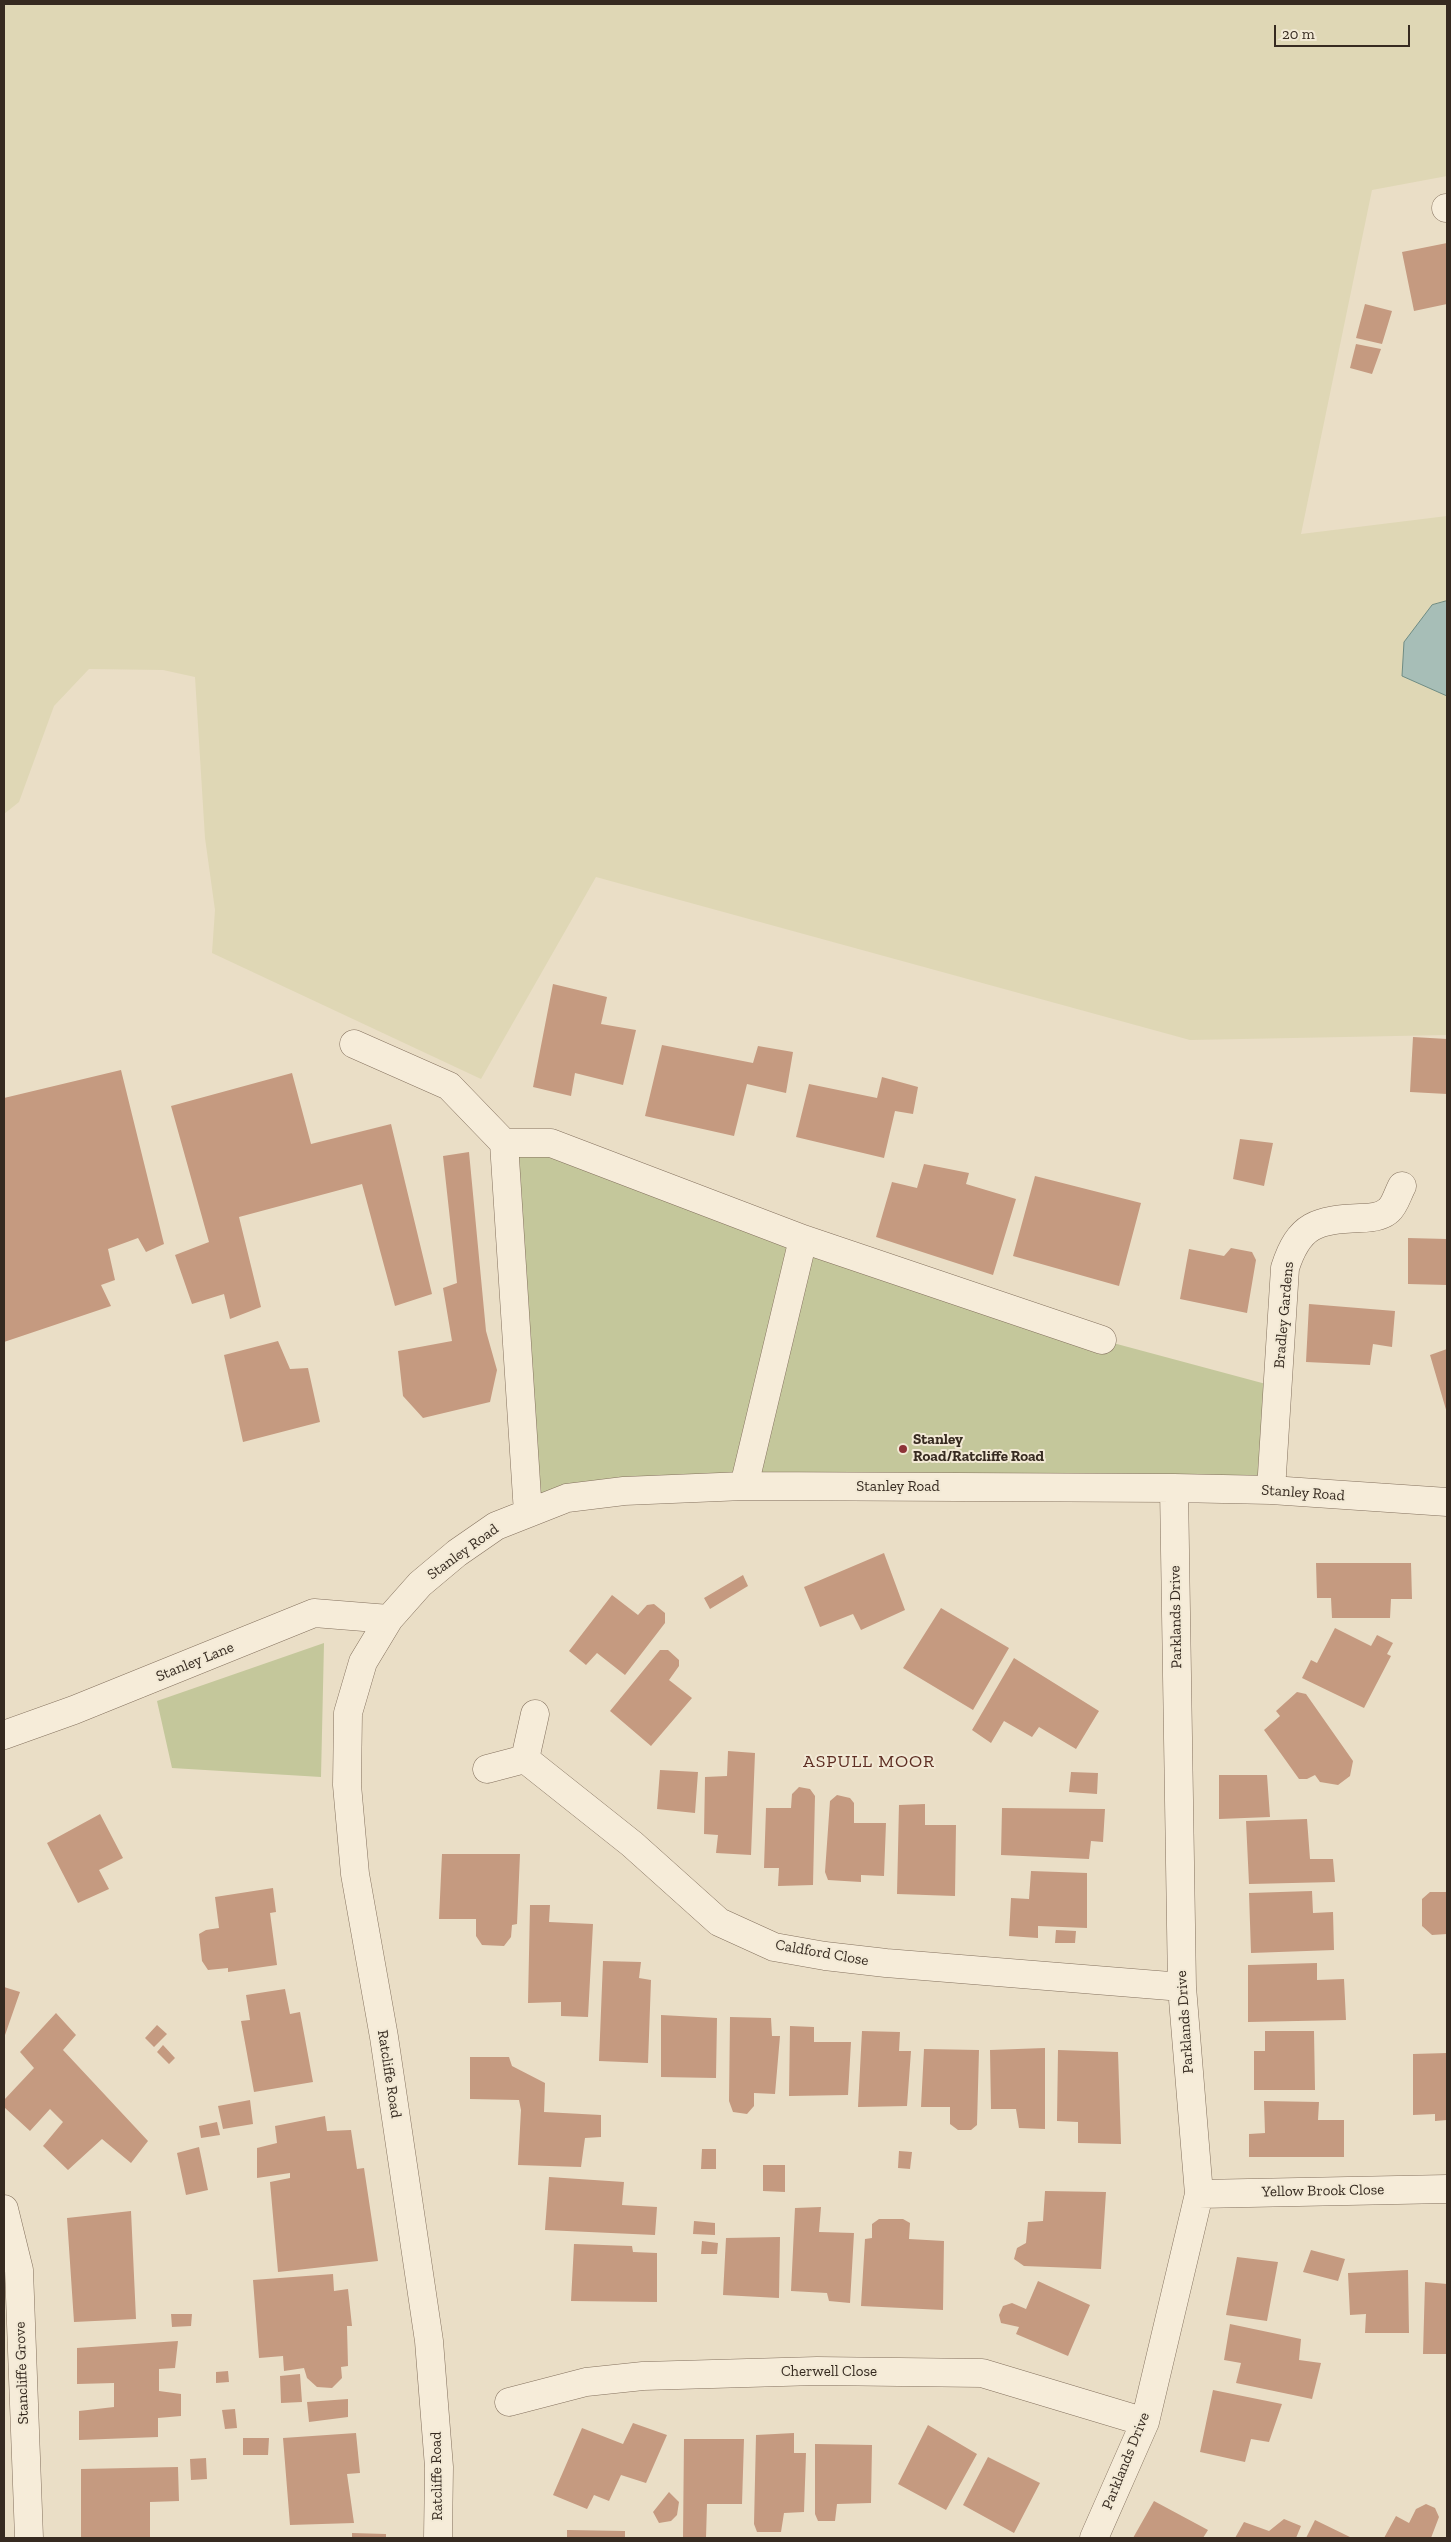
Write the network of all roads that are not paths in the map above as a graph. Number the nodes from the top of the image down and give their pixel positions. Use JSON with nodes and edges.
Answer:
{"nodes":[{"id":1,"x":354,"y":1044,"type":"dead end"},
{"id":2,"x":504,"y":1143,"type":"junction"},
{"id":3,"x":1402,"y":1186,"type":"dead end"},
{"id":4,"x":803,"y":1240,"type":"junction"},
{"id":5,"x":1102,"y":1340,"type":"dead end"},
{"id":6,"x":744,"y":1486,"type":"junction"},
{"id":7,"x":1174,"y":1488,"type":"junction"},
{"id":8,"x":1271,"y":1490,"type":"junction"},
{"id":9,"x":1447,"y":1502,"type":"edge"},
{"id":10,"x":528,"y":1513,"type":"junction"},
{"id":11,"x":389,"y":1619,"type":"junction"},
{"id":12,"x":535,"y":1714,"type":"dead end"},
{"id":13,"x":4,"y":1735,"type":"edge"},
{"id":14,"x":525,"y":1759,"type":"junction"},
{"id":15,"x":487,"y":1769,"type":"dead end"},
{"id":16,"x":1182,"y":1987,"type":"junction"},
{"id":17,"x":1447,"y":2189,"type":"edge"},
{"id":18,"x":1199,"y":2194,"type":"junction"},
{"id":19,"x":4,"y":2209,"type":"edge"},
{"id":20,"x":509,"y":2402,"type":"dead end"},
{"id":21,"x":1145,"y":2422,"type":"junction"},
{"id":22,"x":29,"y":2538,"type":"edge"},
{"id":23,"x":438,"y":2538,"type":"edge"},
{"id":24,"x":1094,"y":2538,"type":"edge"}],
"edges":[{"from":1,"to":2,"type":"street"},
{"from":2,"to":4,"type":"street"},
{"from":2,"to":10,"type":"street"},
{"from":3,"to":8,"type":"street","name":"Bradley Gardens"},
{"from":4,"to":5,"type":"street"},
{"from":4,"to":6,"type":"street"},
{"from":6,"to":7,"type":"street","name":"Stanley Road"},
{"from":6,"to":10,"type":"street","name":"Stanley Road"},
{"from":7,"to":8,"type":"street","name":"Stanley Road"},
{"from":7,"to":16,"type":"street","name":"Parklands Drive"},
{"from":8,"to":9,"type":"street","name":"Stanley Road"},
{"from":10,"to":11,"type":"street","name":"Stanley Road"},
{"from":11,"to":13,"type":"street","name":"Stanley Lane"},
{"from":11,"to":23,"type":"street","name":"Ratcliffe Road"},
{"from":12,"to":14,"type":"street"},
{"from":14,"to":15,"type":"street"},
{"from":14,"to":16,"type":"street","name":"Caldford Close"},
{"from":16,"to":18,"type":"street","name":"Parklands Drive"},
{"from":17,"to":18,"type":"street","name":"Yellow Brook Close"},
{"from":18,"to":21,"type":"street","name":"Parklands Drive"},
{"from":19,"to":22,"type":"street","name":"Stancliffe Grove"},
{"from":20,"to":21,"type":"street","name":"Cherwell Close"},
{"from":21,"to":24,"type":"street","name":"Parklands Drive"}]}
